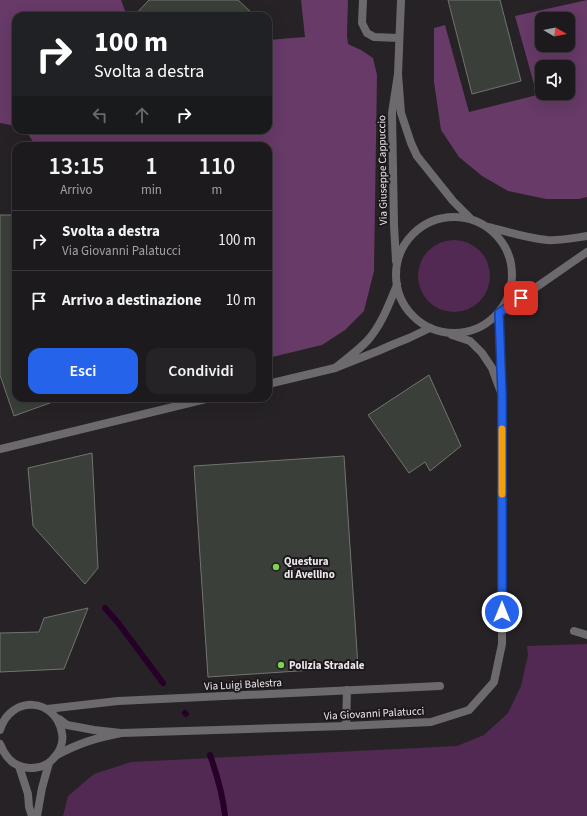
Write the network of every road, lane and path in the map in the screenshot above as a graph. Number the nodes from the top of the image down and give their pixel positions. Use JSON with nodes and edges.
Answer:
{"nodes":[{"id":1,"x":363,"y":0,"type":"edge"},
{"id":2,"x":401,"y":0,"type":"edge"},
{"id":3,"x":399,"y":38,"type":"junction"},
{"id":4,"x":398,"y":74,"type":"junction"},
{"id":5,"x":470,"y":218,"type":"junction"},
{"id":6,"x":488,"y":226,"type":"junction"},
{"id":7,"x":587,"y":236,"type":"edge"},
{"id":8,"x":587,"y":252,"type":"edge"},
{"id":9,"x":397,"y":266,"type":"junction"},
{"id":10,"x":397,"y":285,"type":"junction"},
{"id":11,"x":499,"y":313,"type":"junction"},
{"id":12,"x":430,"y":328,"type":"junction"},
{"id":13,"x":448,"y":333,"type":"junction"},
{"id":14,"x":335,"y":368,"type":"junction"},
{"id":15,"x":272,"y":383,"type":"edge"},
{"id":16,"x":502,"y":395,"type":"junction"},
{"id":17,"x":193,"y":402,"type":"edge"},
{"id":18,"x":2,"y":447,"type":"edge"},
{"id":19,"x":574,"y":630,"type":"dead end"},
{"id":20,"x":587,"y":635,"type":"edge"},
{"id":21,"x":440,"y":686,"type":"dead end"},
{"id":22,"x":347,"y":690,"type":"junction"},
{"id":23,"x":47,"y":709,"type":"junction"},
{"id":24,"x":4,"y":713,"type":"edge"},
{"id":25,"x":56,"y":716,"type":"junction"},
{"id":26,"x":346,"y":726,"type":"junction"},
{"id":27,"x":0,"y":730,"type":"edge"},
{"id":28,"x":121,"y":734,"type":"junction"},
{"id":29,"x":0,"y":744,"type":"edge"},
{"id":30,"x":56,"y":756,"type":"junction"},
{"id":31,"x":49,"y":763,"type":"junction"},
{"id":32,"x":19,"y":766,"type":"junction"},
{"id":33,"x":32,"y":816,"type":"edge"},
{"id":34,"x":37,"y":816,"type":"edge"}],
"edges":[{"from":1,"to":3,"type":"street"},
{"from":2,"to":3,"type":"street","name":"Via Giuseppe Cappuccio"},
{"from":3,"to":4,"type":"street","name":"Via Giuseppe Cappuccio"},
{"from":4,"to":5,"type":"street","name":"Via Giuseppe Cappuccio"},
{"from":4,"to":9,"type":"street","name":"Via Giuseppe Cappuccio"},
{"from":5,"to":6,"type":"street"},
{"from":5,"to":9,"type":"street"},
{"from":6,"to":7,"type":"street"},
{"from":6,"to":11,"type":"street"},
{"from":8,"to":11,"type":"street"},
{"from":9,"to":10,"type":"street"},
{"from":10,"to":12,"type":"street"},
{"from":10,"to":14,"type":"street"},
{"from":11,"to":13,"type":"street"},
{"from":11,"to":16,"type":"street","name":"Via Giovanni Palatucci"},
{"from":12,"to":13,"type":"street"},
{"from":12,"to":14,"type":"street"},
{"from":13,"to":16,"type":"street","name":"Via Giovanni Palatucci"},
{"from":14,"to":15,"type":"street"},
{"from":16,"to":26,"type":"street","name":"Via Giovanni Palatucci"},
{"from":17,"to":18,"type":"street"},
{"from":19,"to":20,"type":"street"},
{"from":21,"to":22,"type":"street","name":"Via Luigi Balestra"},
{"from":22,"to":23,"type":"street","name":"Via Luigi Balestra"},
{"from":22,"to":26,"type":"street"},
{"from":23,"to":24,"type":"street"},
{"from":23,"to":25,"type":"street","name":"Via Giovanni Palatucci"},
{"from":24,"to":27,"type":"street"},
{"from":25,"to":28,"type":"street","name":"Via Giovanni Palatucci"},
{"from":25,"to":30,"type":"street"},
{"from":26,"to":28,"type":"street","name":"Via Giovanni Palatucci"},
{"from":28,"to":30,"type":"street","name":"Via Giovanni Palatucci"},
{"from":29,"to":32,"type":"street"},
{"from":30,"to":31,"type":"street"},
{"from":31,"to":32,"type":"street"},
{"from":31,"to":34,"type":"street"},
{"from":32,"to":33,"type":"street"}]}
